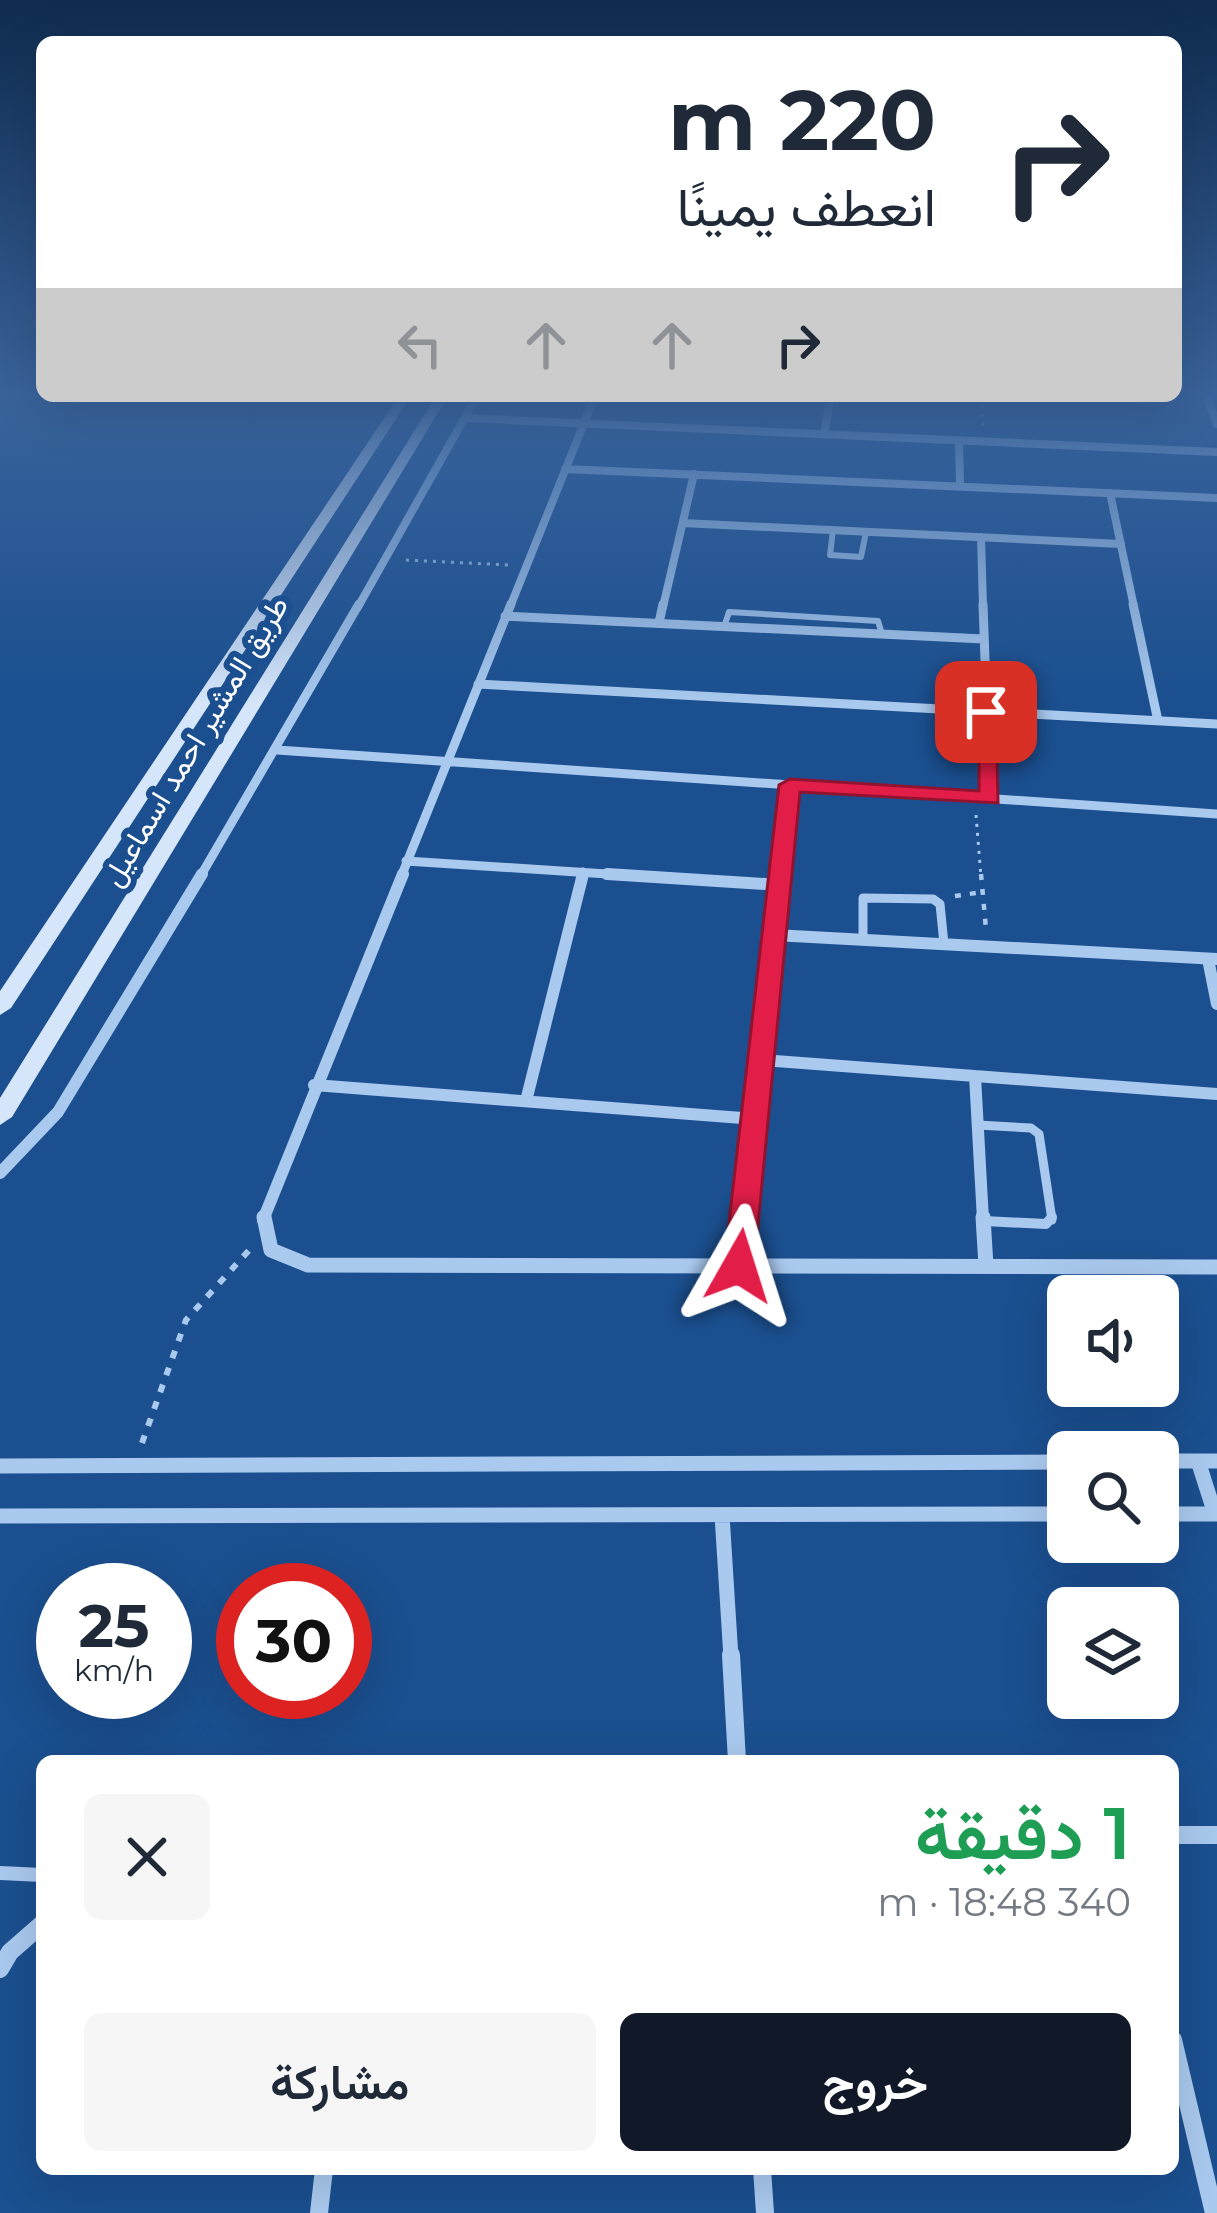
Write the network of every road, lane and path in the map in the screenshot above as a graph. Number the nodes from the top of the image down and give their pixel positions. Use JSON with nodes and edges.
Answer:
{"nodes":[{"id":1,"x":338,"y":497,"type":"edge"},
{"id":2,"x":380,"y":497,"type":"edge"},
{"id":3,"x":420,"y":497,"type":"edge"},
{"id":4,"x":554,"y":497,"type":"edge"},
{"id":5,"x":689,"y":497,"type":"edge"},
{"id":6,"x":1111,"y":497,"type":"edge"},
{"id":7,"x":683,"y":523,"type":"junction"},
{"id":8,"x":833,"y":530,"type":"junction"},
{"id":9,"x":866,"y":532,"type":"junction"},
{"id":10,"x":981,"y":538,"type":"junction"},
{"id":11,"x":1121,"y":544,"type":"junction"},
{"id":12,"x":385,"y":559,"type":"junction"},
{"id":13,"x":526,"y":566,"type":"junction"},
{"id":14,"x":506,"y":616,"type":"junction"},
{"id":15,"x":659,"y":623,"type":"junction"},
{"id":16,"x":984,"y":639,"type":"junction"},
{"id":17,"x":478,"y":684,"type":"junction"},
{"id":18,"x":986,"y":712,"type":"junction"},
{"id":19,"x":1158,"y":721,"type":"junction"},
{"id":20,"x":1217,"y":724,"type":"edge"},
{"id":21,"x":277,"y":750,"type":"junction"},
{"id":22,"x":446,"y":762,"type":"junction"},
{"id":23,"x":790,"y":785,"type":"junction"},
{"id":24,"x":974,"y":797,"type":"junction"},
{"id":25,"x":990,"y":799,"type":"junction"},
{"id":26,"x":1217,"y":814,"type":"edge"},
{"id":27,"x":406,"y":861,"type":"junction"},
{"id":28,"x":584,"y":872,"type":"junction"},
{"id":29,"x":780,"y":885,"type":"junction"},
{"id":30,"x":983,"y":892,"type":"junction"},
{"id":31,"x":938,"y":901,"type":"junction"},
{"id":32,"x":774,"y":935,"type":"junction"},
{"id":33,"x":863,"y":940,"type":"junction"},
{"id":34,"x":944,"y":944,"type":"junction"},
{"id":35,"x":988,"y":947,"type":"junction"},
{"id":36,"x":1213,"y":959,"type":"edge"},
{"id":37,"x":1217,"y":1004,"type":"edge"},
{"id":38,"x":0,"y":1008,"type":"edge"},
{"id":39,"x":761,"y":1060,"type":"junction"},
{"id":40,"x":975,"y":1076,"type":"junction"},
{"id":41,"x":314,"y":1085,"type":"junction"},
{"id":42,"x":1217,"y":1094,"type":"edge"},
{"id":43,"x":526,"y":1102,"type":"junction"},
{"id":44,"x":0,"y":1117,"type":"edge"},
{"id":45,"x":755,"y":1119,"type":"junction"},
{"id":46,"x":978,"y":1126,"type":"junction"},
{"id":47,"x":0,"y":1173,"type":"edge"},
{"id":48,"x":983,"y":1221,"type":"junction"},
{"id":49,"x":263,"y":1237,"type":"junction"},
{"id":50,"x":739,"y":1266,"type":"junction"},
{"id":51,"x":986,"y":1266,"type":"junction"},
{"id":52,"x":1217,"y":1267,"type":"edge"},
{"id":53,"x":1179,"y":1461,"type":"edge"},
{"id":54,"x":1198,"y":1461,"type":"junction"},
{"id":55,"x":1217,"y":1461,"type":"edge"},
{"id":56,"x":1047,"y":1462,"type":"edge"},
{"id":57,"x":0,"y":1466,"type":"edge"},
{"id":58,"x":134,"y":1466,"type":"junction"},
{"id":59,"x":1047,"y":1514,"type":"edge"},
{"id":60,"x":1179,"y":1514,"type":"edge"},
{"id":61,"x":1216,"y":1514,"type":"edge"},
{"id":62,"x":722,"y":1515,"type":"junction"},
{"id":63,"x":0,"y":1516,"type":"edge"},
{"id":64,"x":737,"y":1755,"type":"edge"},
{"id":65,"x":1179,"y":1835,"type":"edge"},
{"id":66,"x":1217,"y":1835,"type":"edge"},
{"id":67,"x":0,"y":1873,"type":"edge"},
{"id":68,"x":36,"y":1874,"type":"edge"},
{"id":69,"x":36,"y":1929,"type":"edge"},
{"id":70,"x":0,"y":1970,"type":"edge"},
{"id":71,"x":1179,"y":2065,"type":"edge"},
{"id":72,"x":323,"y":2175,"type":"edge"},
{"id":73,"x":762,"y":2175,"type":"edge"},
{"id":74,"x":319,"y":2213,"type":"edge"},
{"id":75,"x":765,"y":2213,"type":"edge"},
{"id":76,"x":1214,"y":2213,"type":"edge"}],
"edges":[{"from":1,"to":38,"type":"street","name":"طريق المشير احمد اسماعيل"},
{"from":2,"to":44,"type":"street","name":"طريق المشير احمد اسماعيل"},
{"from":3,"to":12,"type":"street"},
{"from":4,"to":13,"type":"street"},
{"from":5,"to":7,"type":"street"},
{"from":6,"to":11,"type":"street"},
{"from":7,"to":8,"type":"street"},
{"from":7,"to":15,"type":"street"},
{"from":8,"to":9,"type":"street"},
{"from":8,"to":9,"type":"lane"},
{"from":9,"to":10,"type":"street"},
{"from":10,"to":11,"type":"street"},
{"from":10,"to":16,"type":"street"},
{"from":11,"to":19,"type":"street"},
{"from":12,"to":13,"type":"path"},
{"from":12,"to":21,"type":"street"},
{"from":13,"to":14,"type":"street"},
{"from":14,"to":15,"type":"street"},
{"from":14,"to":17,"type":"street"},
{"from":15,"to":16,"type":"street"},
{"from":16,"to":18,"type":"street"},
{"from":17,"to":18,"type":"street"},
{"from":17,"to":22,"type":"street"},
{"from":18,"to":19,"type":"street"},
{"from":18,"to":25,"type":"street"},
{"from":19,"to":20,"type":"street"},
{"from":21,"to":22,"type":"street"},
{"from":21,"to":47,"type":"street"},
{"from":22,"to":23,"type":"street"},
{"from":22,"to":27,"type":"street"},
{"from":23,"to":24,"type":"street"},
{"from":23,"to":29,"type":"street"},
{"from":24,"to":25,"type":"street"},
{"from":24,"to":30,"type":"path"},
{"from":25,"to":26,"type":"street"},
{"from":27,"to":28,"type":"street"},
{"from":27,"to":41,"type":"street"},
{"from":28,"to":29,"type":"street"},
{"from":28,"to":43,"type":"street"},
{"from":29,"to":32,"type":"street"},
{"from":30,"to":31,"type":"path"},
{"from":30,"to":35,"type":"path"},
{"from":31,"to":33,"type":"lane"},
{"from":31,"to":34,"type":"lane"},
{"from":32,"to":33,"type":"street"},
{"from":32,"to":39,"type":"street"},
{"from":33,"to":34,"type":"street"},
{"from":34,"to":35,"type":"street"},
{"from":35,"to":36,"type":"street"},
{"from":36,"to":37,"type":"street"},
{"from":39,"to":40,"type":"street"},
{"from":39,"to":45,"type":"street"},
{"from":40,"to":42,"type":"street"},
{"from":40,"to":46,"type":"street"},
{"from":41,"to":43,"type":"street"},
{"from":41,"to":49,"type":"street"},
{"from":43,"to":45,"type":"street"},
{"from":45,"to":50,"type":"street"},
{"from":46,"to":48,"type":"street"},
{"from":46,"to":48,"type":"lane"},
{"from":48,"to":51,"type":"street"},
{"from":49,"to":50,"type":"street"},
{"from":49,"to":58,"type":"path"},
{"from":50,"to":51,"type":"street"},
{"from":51,"to":52,"type":"street"},
{"from":53,"to":54,"type":"street"},
{"from":54,"to":55,"type":"street"},
{"from":54,"to":61,"type":"street"},
{"from":56,"to":58,"type":"street"},
{"from":57,"to":58,"type":"street"},
{"from":59,"to":62,"type":"street"},
{"from":60,"to":61,"type":"street"},
{"from":62,"to":63,"type":"street"},
{"from":62,"to":64,"type":"street"},
{"from":65,"to":66,"type":"street"},
{"from":67,"to":68,"type":"lane"},
{"from":69,"to":70,"type":"street"},
{"from":71,"to":76,"type":"street"},
{"from":72,"to":74,"type":"street"},
{"from":73,"to":75,"type":"street"}]}
